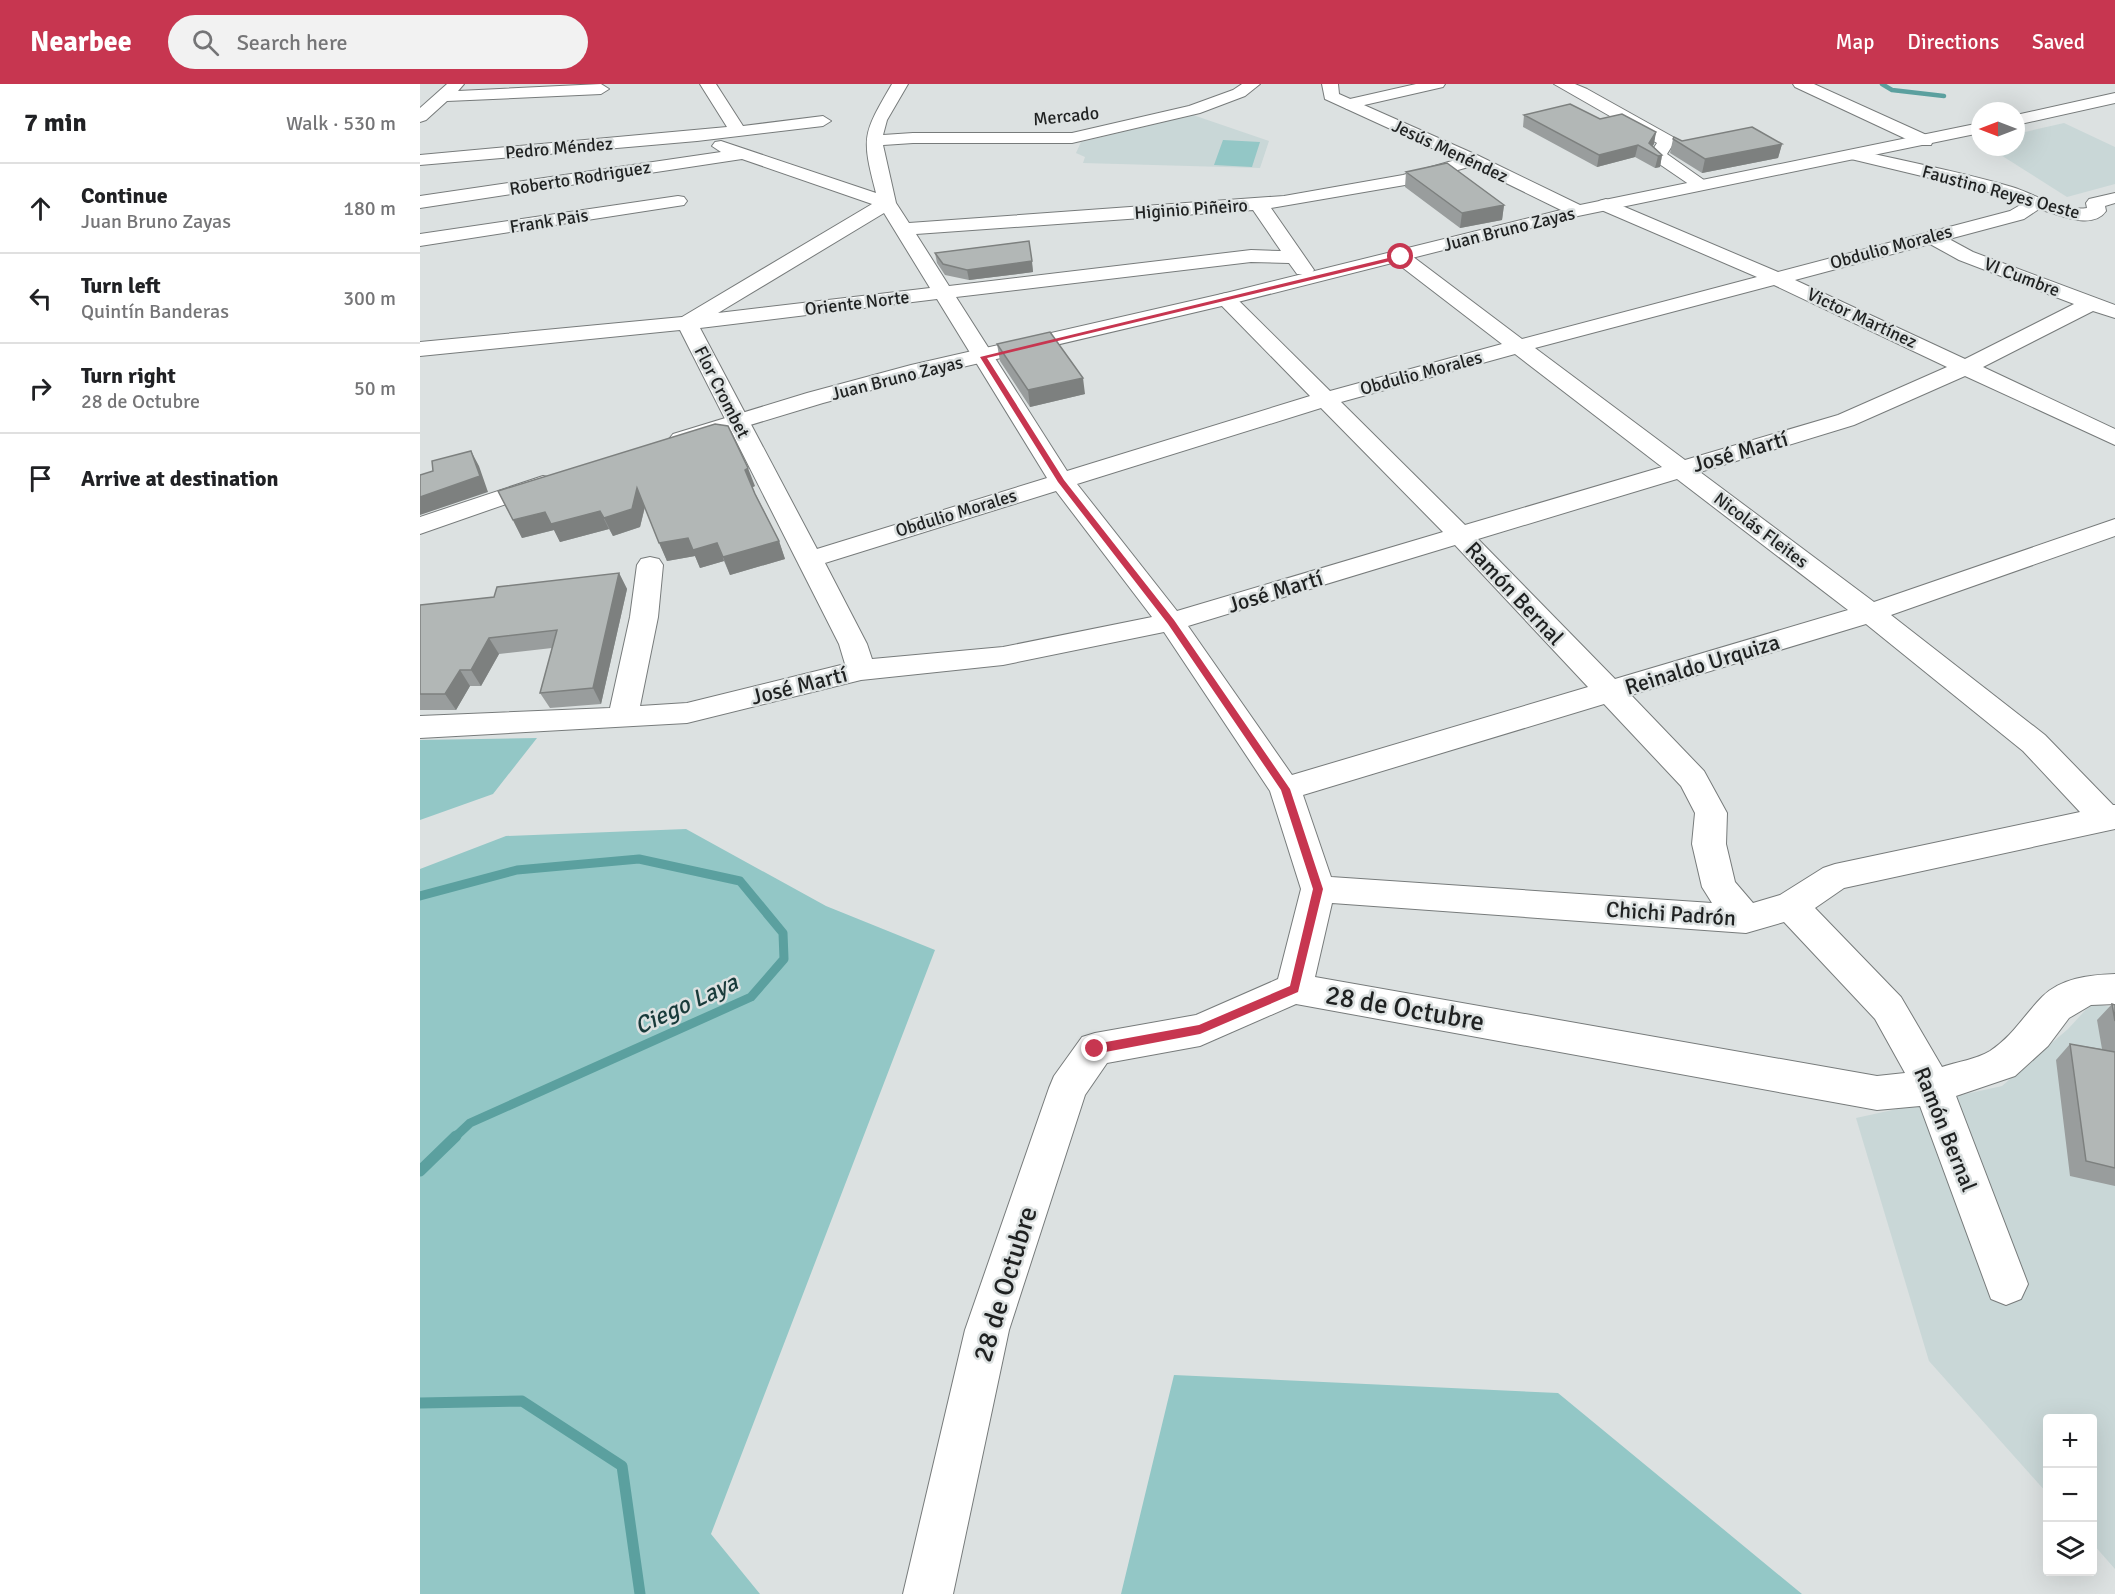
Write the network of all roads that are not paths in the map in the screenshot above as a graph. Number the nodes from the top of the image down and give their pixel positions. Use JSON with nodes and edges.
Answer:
{"nodes":[{"id":1,"x":456,"y":84,"type":"edge"},
{"id":2,"x":708,"y":84,"type":"edge"},
{"id":3,"x":900,"y":84,"type":"edge"},
{"id":4,"x":1252,"y":84,"type":"edge"},
{"id":5,"x":1330,"y":84,"type":"edge"},
{"id":6,"x":1437,"y":84,"type":"edge"},
{"id":7,"x":1562,"y":84,"type":"edge"},
{"id":8,"x":1801,"y":84,"type":"edge"},
{"id":9,"x":570,"y":88,"type":"edge"},
{"id":10,"x":601,"y":90,"type":"dead end"},
{"id":11,"x":444,"y":96,"type":"junction"},
{"id":12,"x":1347,"y":104,"type":"junction"},
{"id":13,"x":2113,"y":107,"type":"edge"},
{"id":14,"x":420,"y":117,"type":"edge"},
{"id":15,"x":2025,"y":119,"type":"edge"},
{"id":16,"x":2025,"y":120,"type":"edge"},
{"id":17,"x":823,"y":121,"type":"dead end"},
{"id":18,"x":737,"y":130,"type":"junction"},
{"id":19,"x":1971,"y":130,"type":"edge"},
{"id":20,"x":697,"y":136,"type":"junction"},
{"id":21,"x":875,"y":141,"type":"junction"},
{"id":22,"x":1925,"y":141,"type":"junction"},
{"id":23,"x":740,"y":154,"type":"junction"},
{"id":24,"x":1857,"y":155,"type":"junction"},
{"id":25,"x":420,"y":160,"type":"edge"},
{"id":26,"x":1473,"y":160,"type":"junction"},
{"id":27,"x":1702,"y":185,"type":"junction"},
{"id":28,"x":2106,"y":200,"type":"edge"},
{"id":29,"x":678,"y":201,"type":"dead end"},
{"id":30,"x":420,"y":202,"type":"edge"},
{"id":31,"x":887,"y":203,"type":"junction"},
{"id":32,"x":2036,"y":203,"type":"junction"},
{"id":33,"x":1259,"y":205,"type":"junction"},
{"id":34,"x":1606,"y":205,"type":"junction"},
{"id":35,"x":1578,"y":211,"type":"junction"},
{"id":36,"x":904,"y":229,"type":"junction"},
{"id":37,"x":1931,"y":236,"type":"junction"},
{"id":38,"x":420,"y":240,"type":"edge"},
{"id":39,"x":1293,"y":257,"type":"junction"},
{"id":40,"x":1401,"y":257,"type":"junction"},
{"id":41,"x":1775,"y":278,"type":"junction"},
{"id":42,"x":1311,"y":279,"type":"junction"},
{"id":43,"x":945,"y":293,"type":"junction"},
{"id":44,"x":1226,"y":299,"type":"junction"},
{"id":45,"x":2104,"y":308,"type":"edge"},
{"id":46,"x":687,"y":323,"type":"junction"},
{"id":47,"x":1519,"y":346,"type":"junction"},
{"id":48,"x":420,"y":349,"type":"edge"},
{"id":49,"x":983,"y":357,"type":"junction"},
{"id":50,"x":1967,"y":366,"type":"junction"},
{"id":51,"x":1325,"y":399,"type":"junction"},
{"id":52,"x":736,"y":422,"type":"junction"},
{"id":53,"x":2115,"y":438,"type":"edge"},
{"id":54,"x":659,"y":446,"type":"edge"},
{"id":55,"x":1680,"y":469,"type":"junction"},
{"id":56,"x":561,"y":478,"type":"edge"},
{"id":57,"x":1061,"y":481,"type":"junction"},
{"id":58,"x":420,"y":526,"type":"edge"},
{"id":59,"x":2115,"y":527,"type":"edge"},
{"id":60,"x":1460,"y":535,"type":"junction"},
{"id":61,"x":811,"y":559,"type":"junction"},
{"id":62,"x":650,"y":565,"type":"dead end"},
{"id":63,"x":1870,"y":613,"type":"junction"},
{"id":64,"x":1171,"y":622,"type":"junction"},
{"id":65,"x":861,"y":670,"type":"junction"},
{"id":66,"x":1609,"y":692,"type":"junction"},
{"id":67,"x":623,"y":718,"type":"junction"},
{"id":68,"x":420,"y":727,"type":"edge"},
{"id":69,"x":1285,"y":789,"type":"junction"},
{"id":70,"x":2110,"y":818,"type":"edge"},
{"id":71,"x":1318,"y":889,"type":"junction"},
{"id":72,"x":1791,"y":906,"type":"junction"},
{"id":73,"x":1746,"y":919,"type":"junction"},
{"id":74,"x":1294,"y":988,"type":"junction"},
{"id":75,"x":2115,"y":989,"type":"edge"},
{"id":76,"x":1933,"y":1087,"type":"junction"},
{"id":77,"x":2006,"y":1284,"type":"dead end"},
{"id":78,"x":928,"y":1594,"type":"edge"}],
"edges":[{"from":1,"to":11,"type":"street"},
{"from":2,"to":18,"type":"street"},
{"from":3,"to":21,"type":"street"},
{"from":4,"to":21,"type":"street","name":"Mercado"},
{"from":5,"to":12,"type":"street","name":"Jesús Menéndez"},
{"from":6,"to":12,"type":"street"},
{"from":7,"to":27,"type":"street"},
{"from":8,"to":22,"type":"street"},
{"from":9,"to":10,"type":"street"},
{"from":9,"to":11,"type":"street"},
{"from":11,"to":14,"type":"street"},
{"from":12,"to":26,"type":"street","name":"Jesús Menéndez"},
{"from":13,"to":15,"type":"street"},
{"from":13,"to":16,"type":"street"},
{"from":17,"to":18,"type":"street","name":"Pedro Méndez"},
{"from":18,"to":20,"type":"street","name":"Pedro Méndez"},
{"from":19,"to":22,"type":"street","name":"Juan Bruno Zayas"},
{"from":20,"to":23,"type":"street","name":"Pedro Méndez"},
{"from":20,"to":25,"type":"street","name":"Pedro Méndez"},
{"from":21,"to":31,"type":"street"},
{"from":22,"to":24,"type":"street","name":"Juan Bruno Zayas"},
{"from":23,"to":30,"type":"street","name":"Roberto Rodriguez"},
{"from":23,"to":31,"type":"street","name":"Pedro Méndez"},
{"from":24,"to":27,"type":"street","name":"Juan Bruno Zayas"},
{"from":24,"to":32,"type":"street","name":"Faustino Reyes Oeste"},
{"from":26,"to":33,"type":"street","name":"Higinio Piñeiro"},
{"from":26,"to":35,"type":"street","name":"Jesús Menéndez"},
{"from":27,"to":34,"type":"street","name":"Juan Bruno Zayas"},
{"from":28,"to":32,"type":"street","name":"Faustino Reyes Oeste"},
{"from":29,"to":38,"type":"street","name":"Frank Pais"},
{"from":31,"to":36,"type":"street"},
{"from":31,"to":46,"type":"street","name":"Flor Crombet"},
{"from":32,"to":37,"type":"street","name":"Obdulio Morales"},
{"from":33,"to":36,"type":"street","name":"Higinio Piñeiro"},
{"from":33,"to":39,"type":"street"},
{"from":34,"to":35,"type":"street","name":"Juan Bruno Zayas"},
{"from":34,"to":41,"type":"street","name":"Victor Martínez"},
{"from":35,"to":40,"type":"street","name":"Juan Bruno Zayas"},
{"from":36,"to":43,"type":"street"},
{"from":37,"to":41,"type":"street","name":"Obdulio Morales"},
{"from":37,"to":45,"type":"street","name":"VI Cumbre"},
{"from":39,"to":42,"type":"street"},
{"from":39,"to":43,"type":"street","name":"Oriente Norte"},
{"from":40,"to":42,"type":"street","name":"Juan Bruno Zayas"},
{"from":40,"to":47,"type":"street","name":"Nicolás Fleites"},
{"from":41,"to":47,"type":"street","name":"Obdulio Morales"},
{"from":41,"to":50,"type":"street","name":"Victor Martínez"},
{"from":42,"to":44,"type":"street","name":"Juan Bruno Zayas"},
{"from":43,"to":46,"type":"street","name":"Oriente Norte"},
{"from":43,"to":49,"type":"street"},
{"from":44,"to":49,"type":"street","name":"Juan Bruno Zayas"},
{"from":44,"to":51,"type":"street","name":"Ramón Bernal"},
{"from":45,"to":50,"type":"street","name":"José Martí"},
{"from":46,"to":48,"type":"street","name":"Oriente Norte"},
{"from":46,"to":52,"type":"street","name":"Flor Crombet"},
{"from":47,"to":51,"type":"street","name":"Obdulio Morales"},
{"from":47,"to":55,"type":"street","name":"Nicolás Fleites"},
{"from":49,"to":52,"type":"street","name":"Juan Bruno Zayas"},
{"from":49,"to":57,"type":"street"},
{"from":50,"to":53,"type":"street","name":"Victor Martínez"},
{"from":50,"to":55,"type":"street","name":"José Martí"},
{"from":51,"to":57,"type":"street","name":"Obdulio Morales"},
{"from":51,"to":60,"type":"street","name":"Ramón Bernal"},
{"from":52,"to":54,"type":"street","name":"Juan Bruno Zayas"},
{"from":52,"to":61,"type":"street","name":"Flor Crombet"},
{"from":55,"to":60,"type":"street","name":"José Martí"},
{"from":55,"to":63,"type":"street","name":"Nicolás Fleites"},
{"from":56,"to":58,"type":"street"},
{"from":57,"to":61,"type":"street","name":"Obdulio Morales"},
{"from":57,"to":64,"type":"street"},
{"from":59,"to":63,"type":"street","name":"Reinaldo Urquiza"},
{"from":60,"to":64,"type":"street","name":"José Martí"},
{"from":60,"to":66,"type":"street","name":"Ramón Bernal"},
{"from":61,"to":65,"type":"street","name":"Flor Crombet"},
{"from":62,"to":67,"type":"street"},
{"from":63,"to":66,"type":"street","name":"Reinaldo Urquiza"},
{"from":63,"to":70,"type":"street","name":"Nicolás Fleites"},
{"from":64,"to":65,"type":"street","name":"José Martí"},
{"from":64,"to":69,"type":"street"},
{"from":65,"to":67,"type":"street","name":"José Martí"},
{"from":66,"to":69,"type":"street","name":"Reinaldo Urquiza"},
{"from":66,"to":73,"type":"street","name":"Ramón Bernal"},
{"from":67,"to":68,"type":"street","name":"José Martí"},
{"from":69,"to":71,"type":"street"},
{"from":70,"to":72,"type":"street","name":"Chichi Padrón"},
{"from":71,"to":73,"type":"street","name":"Chichi Padrón"},
{"from":71,"to":74,"type":"street"},
{"from":72,"to":73,"type":"street","name":"Chichi Padrón"},
{"from":72,"to":76,"type":"street","name":"Ramón Bernal"},
{"from":74,"to":76,"type":"street","name":"28 de Octubre"},
{"from":74,"to":78,"type":"street","name":"28 de Octubre"},
{"from":75,"to":76,"type":"street","name":"28 de Octubre"},
{"from":76,"to":77,"type":"street","name":"Ramón Bernal"}]}
